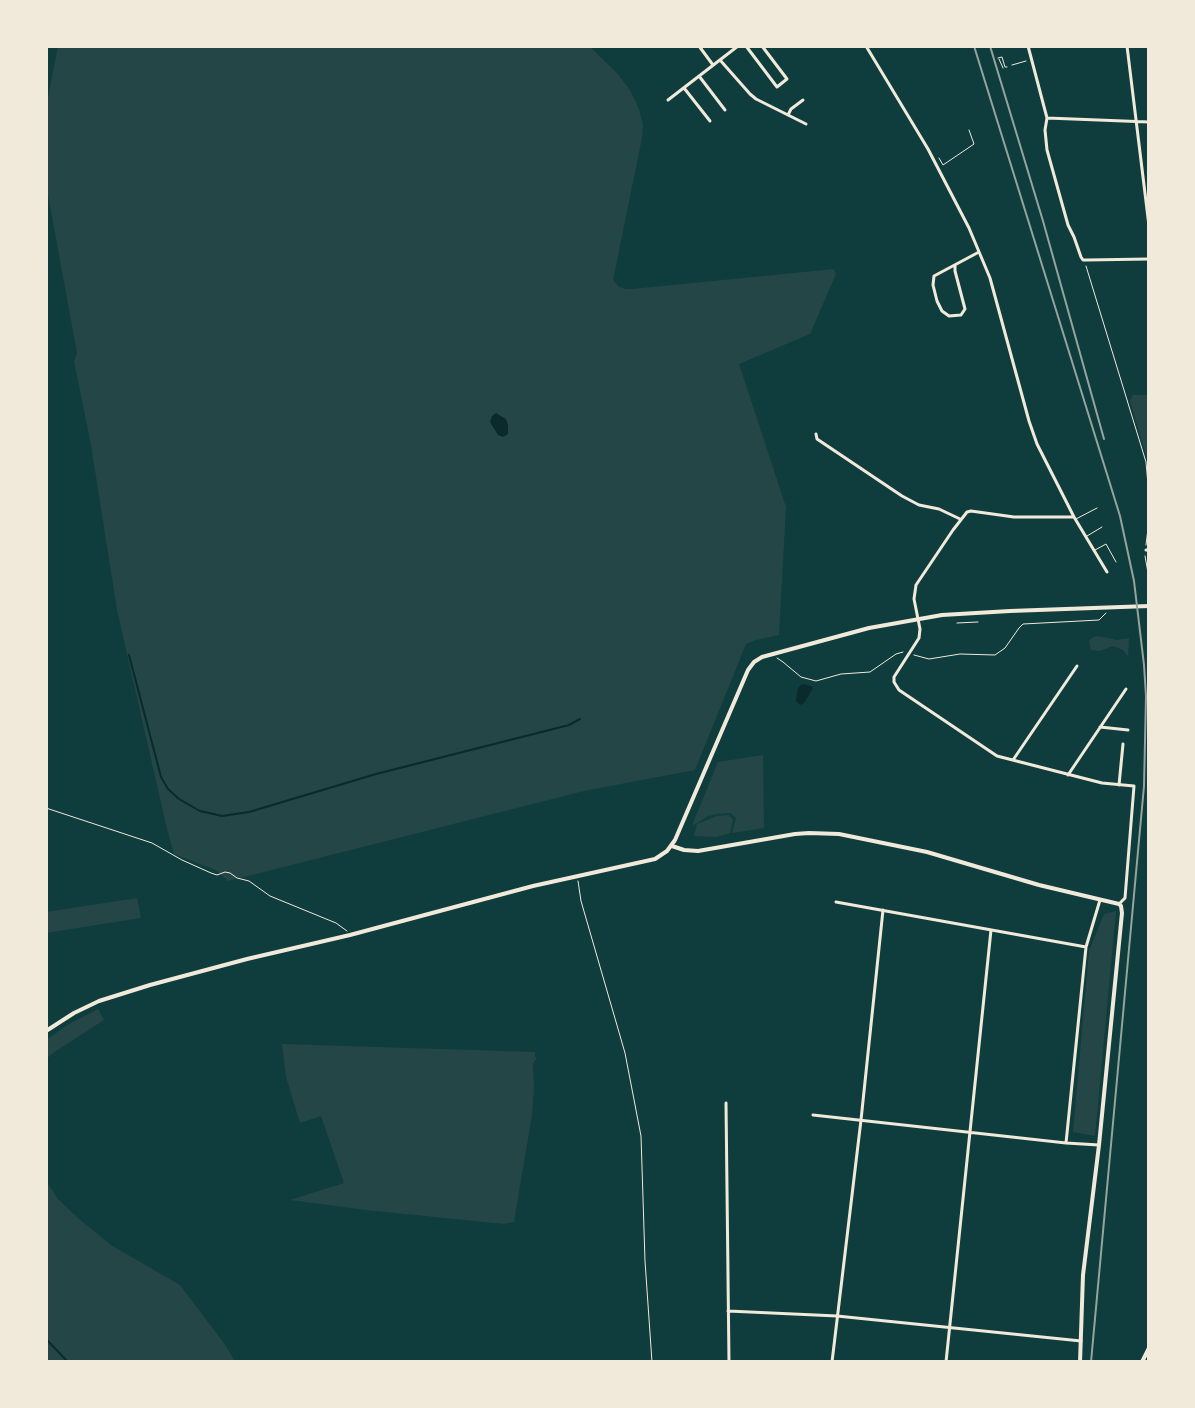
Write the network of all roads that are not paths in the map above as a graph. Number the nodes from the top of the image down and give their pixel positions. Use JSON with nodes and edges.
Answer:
{"nodes":[{"id":1,"x":699,"y":46,"type":"edge"},
{"id":2,"x":738,"y":46,"type":"edge"},
{"id":3,"x":746,"y":46,"type":"edge"},
{"id":4,"x":762,"y":46,"type":"edge"},
{"id":5,"x":866,"y":46,"type":"edge"},
{"id":6,"x":1028,"y":46,"type":"edge"},
{"id":7,"x":1127,"y":46,"type":"edge"},
{"id":8,"x":720,"y":60,"type":"junction"},
{"id":9,"x":713,"y":65,"type":"junction"},
{"id":10,"x":699,"y":76,"type":"junction"},
{"id":11,"x":684,"y":88,"type":"junction"},
{"id":12,"x":668,"y":100,"type":"dead end"},
{"id":13,"x":803,"y":100,"type":"dead end"},
{"id":14,"x":725,"y":110,"type":"dead end"},
{"id":15,"x":788,"y":115,"type":"junction"},
{"id":16,"x":1047,"y":118,"type":"junction"},
{"id":17,"x":710,"y":121,"type":"dead end"},
{"id":18,"x":1136,"y":122,"type":"junction"},
{"id":19,"x":1149,"y":122,"type":"edge"},
{"id":20,"x":806,"y":124,"type":"dead end"},
{"id":21,"x":1149,"y":226,"type":"edge"},
{"id":22,"x":980,"y":252,"type":"junction"},
{"id":23,"x":1149,"y":259,"type":"edge"},
{"id":24,"x":955,"y":265,"type":"junction"},
{"id":25,"x":816,"y":434,"type":"dead end"},
{"id":26,"x":1097,"y":508,"type":"dead end"},
{"id":27,"x":1075,"y":518,"type":"junction"},
{"id":28,"x":960,"y":519,"type":"junction"},
{"id":29,"x":1102,"y":528,"type":"dead end"},
{"id":30,"x":1086,"y":537,"type":"junction"},
{"id":31,"x":1094,"y":551,"type":"junction"},
{"id":32,"x":1116,"y":562,"type":"dead end"},
{"id":33,"x":1107,"y":572,"type":"dead end"},
{"id":34,"x":1149,"y":606,"type":"edge"},
{"id":35,"x":918,"y":618,"type":"junction"},
{"id":36,"x":1077,"y":666,"type":"dead end"},
{"id":37,"x":1126,"y":689,"type":"dead end"},
{"id":38,"x":1100,"y":727,"type":"junction"},
{"id":39,"x":1128,"y":730,"type":"dead end"},
{"id":40,"x":1122,"y":744,"type":"dead end"},
{"id":41,"x":1012,"y":760,"type":"junction"},
{"id":42,"x":1068,"y":775,"type":"junction"},
{"id":43,"x":1119,"y":785,"type":"junction"},
{"id":44,"x":672,"y":846,"type":"junction"},
{"id":45,"x":1100,"y":900,"type":"junction"},
{"id":46,"x":836,"y":902,"type":"dead end"},
{"id":47,"x":1119,"y":904,"type":"junction"},
{"id":48,"x":883,"y":910,"type":"junction"},
{"id":49,"x":991,"y":930,"type":"junction"},
{"id":50,"x":1086,"y":947,"type":"junction"},
{"id":51,"x":46,"y":1031,"type":"edge"},
{"id":52,"x":726,"y":1103,"type":"dead end"},
{"id":53,"x":813,"y":1114,"type":"dead end"},
{"id":54,"x":861,"y":1120,"type":"junction"},
{"id":55,"x":970,"y":1132,"type":"junction"},
{"id":56,"x":1066,"y":1143,"type":"junction"},
{"id":57,"x":1100,"y":1145,"type":"junction"},
{"id":58,"x":728,"y":1311,"type":"junction"},
{"id":59,"x":837,"y":1316,"type":"junction"},
{"id":60,"x":950,"y":1329,"type":"junction"},
{"id":61,"x":1081,"y":1342,"type":"junction"},
{"id":62,"x":1149,"y":1348,"type":"edge"},
{"id":63,"x":729,"y":1362,"type":"edge"},
{"id":64,"x":832,"y":1362,"type":"edge"},
{"id":65,"x":946,"y":1362,"type":"edge"},
{"id":66,"x":1080,"y":1362,"type":"edge"},
{"id":67,"x":1142,"y":1362,"type":"edge"}],
"edges":[{"from":1,"to":9,"type":"street"},
{"from":2,"to":8,"type":"street"},
{"from":3,"to":4,"type":"street"},
{"from":5,"to":22,"type":"street"},
{"from":6,"to":16,"type":"street"},
{"from":7,"to":18,"type":"street"},
{"from":8,"to":9,"type":"street"},
{"from":8,"to":15,"type":"street"},
{"from":9,"to":10,"type":"street"},
{"from":10,"to":11,"type":"street"},
{"from":10,"to":14,"type":"street"},
{"from":11,"to":12,"type":"street"},
{"from":11,"to":17,"type":"street"},
{"from":13,"to":15,"type":"street"},
{"from":15,"to":20,"type":"street"},
{"from":16,"to":18,"type":"street"},
{"from":16,"to":23,"type":"street"},
{"from":18,"to":19,"type":"street"},
{"from":18,"to":21,"type":"street"},
{"from":22,"to":24,"type":"street"},
{"from":22,"to":27,"type":"street"},
{"from":24,"to":24,"type":"street"},
{"from":25,"to":28,"type":"street"},
{"from":26,"to":27,"type":"lane"},
{"from":27,"to":28,"type":"street"},
{"from":27,"to":30,"type":"street"},
{"from":28,"to":35,"type":"street"},
{"from":29,"to":30,"type":"lane"},
{"from":30,"to":31,"type":"street"},
{"from":31,"to":32,"type":"lane"},
{"from":31,"to":33,"type":"street"},
{"from":34,"to":35,"type":"street"},
{"from":35,"to":41,"type":"street"},
{"from":35,"to":44,"type":"street"},
{"from":36,"to":41,"type":"street"},
{"from":37,"to":38,"type":"street"},
{"from":38,"to":39,"type":"street"},
{"from":38,"to":42,"type":"street"},
{"from":40,"to":43,"type":"street"},
{"from":41,"to":42,"type":"street"},
{"from":42,"to":43,"type":"street"},
{"from":43,"to":47,"type":"street"},
{"from":44,"to":45,"type":"street"},
{"from":44,"to":51,"type":"street"},
{"from":45,"to":47,"type":"street"},
{"from":45,"to":50,"type":"street"},
{"from":46,"to":48,"type":"street"},
{"from":47,"to":57,"type":"street"},
{"from":48,"to":49,"type":"street"},
{"from":48,"to":54,"type":"street"},
{"from":49,"to":50,"type":"street"},
{"from":49,"to":55,"type":"street"},
{"from":50,"to":56,"type":"street"},
{"from":52,"to":58,"type":"street"},
{"from":53,"to":54,"type":"street"},
{"from":54,"to":55,"type":"street"},
{"from":54,"to":59,"type":"street"},
{"from":55,"to":56,"type":"street"},
{"from":55,"to":60,"type":"street"},
{"from":56,"to":57,"type":"street"},
{"from":57,"to":61,"type":"street"},
{"from":58,"to":59,"type":"street"},
{"from":58,"to":63,"type":"street"},
{"from":59,"to":60,"type":"street"},
{"from":59,"to":64,"type":"street"},
{"from":60,"to":61,"type":"street"},
{"from":60,"to":65,"type":"street"},
{"from":61,"to":66,"type":"street"},
{"from":62,"to":67,"type":"street"}]}
